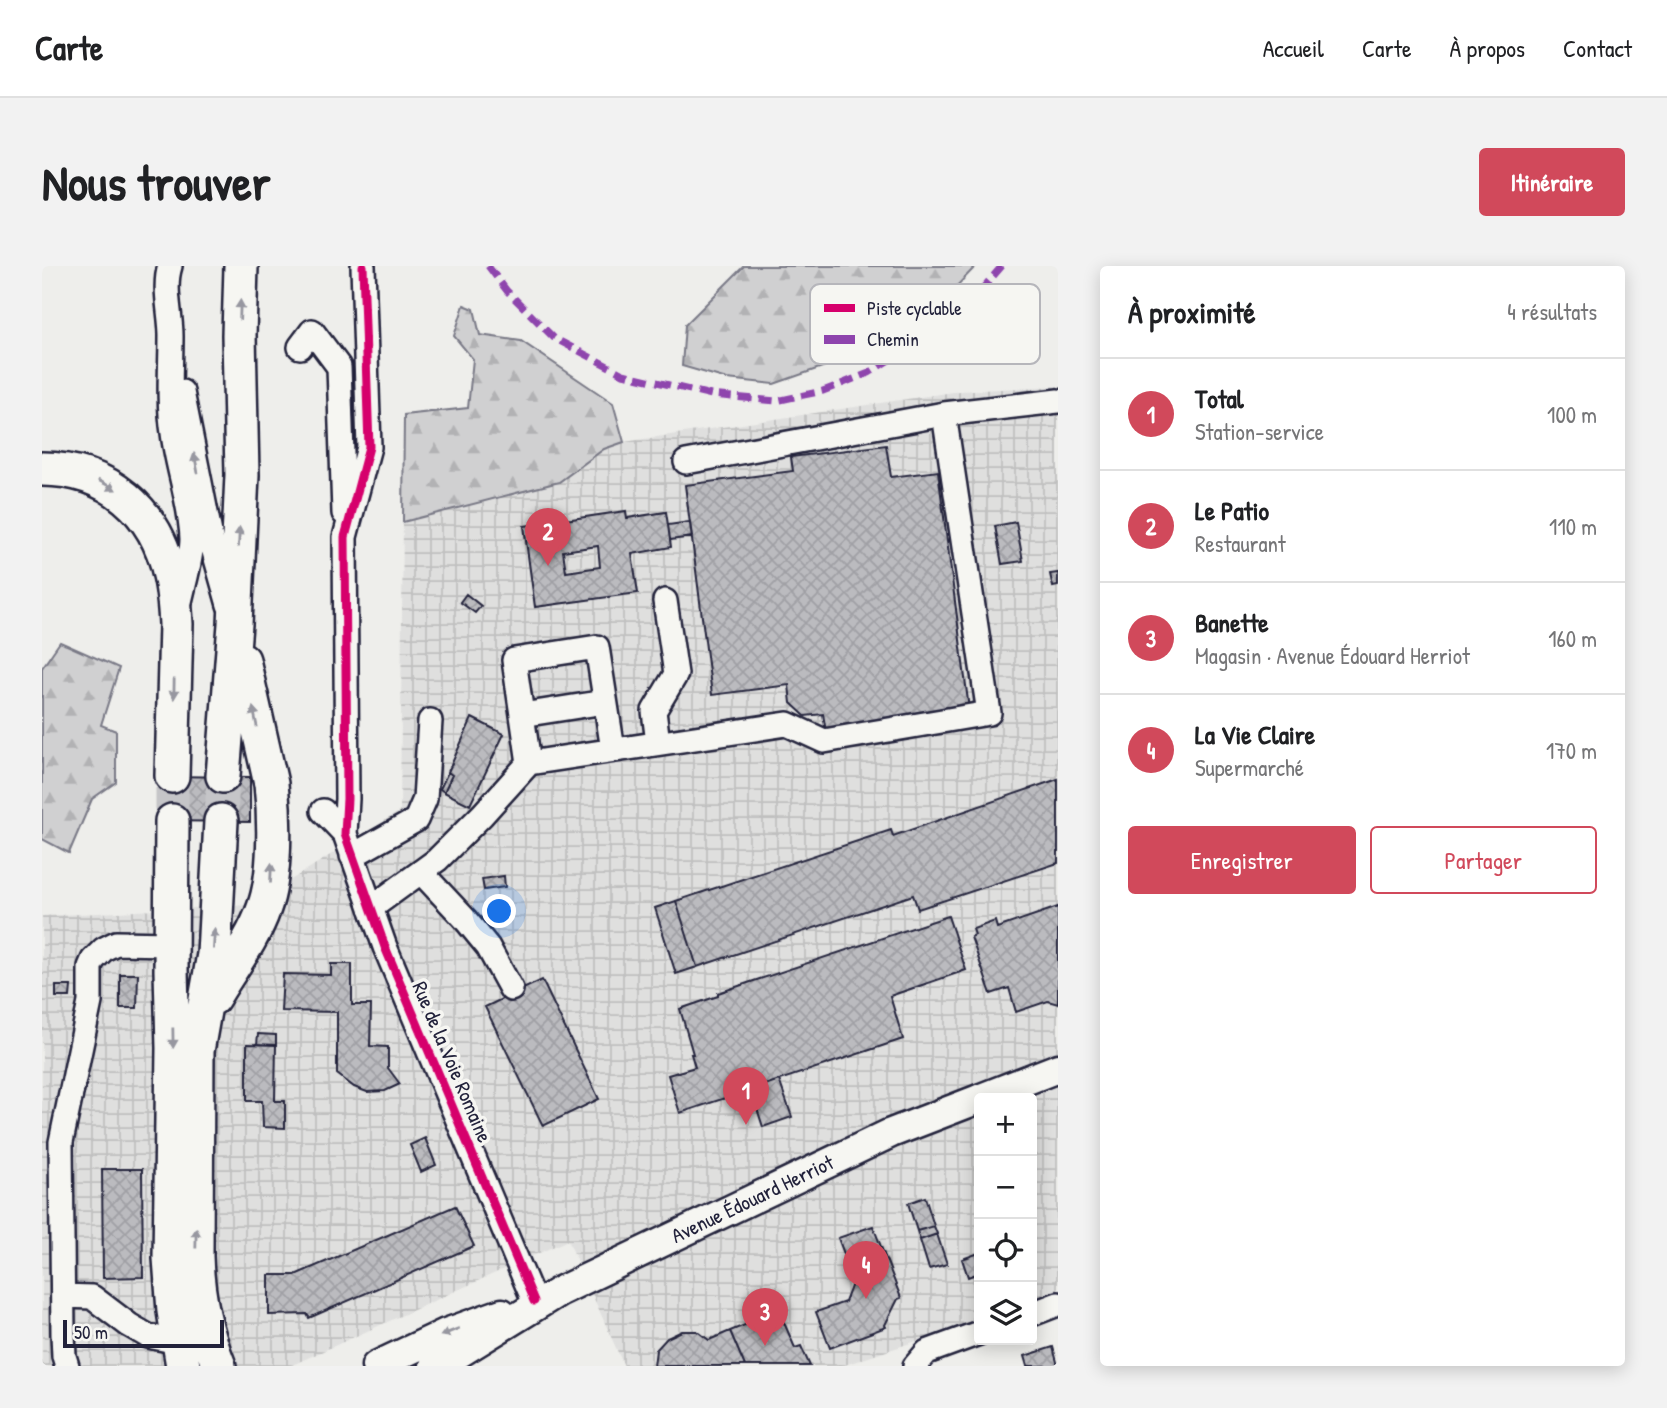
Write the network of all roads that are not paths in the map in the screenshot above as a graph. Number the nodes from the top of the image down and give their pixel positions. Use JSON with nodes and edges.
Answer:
{"nodes":[{"id":1,"x":170,"y":266,"type":"edge"},
{"id":2,"x":241,"y":266,"type":"edge"},
{"id":3,"x":363,"y":266,"type":"edge"},
{"id":4,"x":171,"y":334,"type":"junction"},
{"id":5,"x":300,"y":347,"type":"dead end"},
{"id":6,"x":1058,"y":401,"type":"edge"},
{"id":7,"x":944,"y":414,"type":"junction"},
{"id":8,"x":686,"y":461,"type":"dead end"},
{"id":9,"x":42,"y":469,"type":"edge"},
{"id":10,"x":345,"y":537,"type":"junction"},
{"id":11,"x":665,"y":601,"type":"dead end"},
{"id":12,"x":176,"y":624,"type":"junction"},
{"id":13,"x":235,"y":624,"type":"junction"},
{"id":14,"x":605,"y":702,"type":"junction"},
{"id":15,"x":522,"y":715,"type":"junction"},
{"id":16,"x":430,"y":721,"type":"dead end"},
{"id":17,"x":658,"y":743,"type":"junction"},
{"id":18,"x":612,"y":750,"type":"junction"},
{"id":19,"x":529,"y":763,"type":"junction"},
{"id":20,"x":172,"y":776,"type":"tunnel mouth"},
{"id":21,"x":223,"y":776,"type":"tunnel mouth"},
{"id":22,"x":323,"y":811,"type":"dead end"},
{"id":23,"x":172,"y":821,"type":"tunnel mouth"},
{"id":24,"x":221,"y":821,"type":"tunnel mouth"},
{"id":25,"x":349,"y":845,"type":"junction"},
{"id":26,"x":421,"y":872,"type":"junction"},
{"id":27,"x":371,"y":908,"type":"junction"},
{"id":28,"x":171,"y":944,"type":"junction"},
{"id":29,"x":511,"y":989,"type":"dead end"},
{"id":30,"x":201,"y":1022,"type":"junction"},
{"id":31,"x":1058,"y":1068,"type":"edge"},
{"id":32,"x":1058,"y":1086,"type":"edge"},
{"id":33,"x":995,"y":1093,"type":"edge"},
{"id":34,"x":1031,"y":1093,"type":"edge"},
{"id":35,"x":974,"y":1101,"type":"edge"},
{"id":36,"x":974,"y":1106,"type":"edge"},
{"id":37,"x":947,"y":1112,"type":"junction"},
{"id":38,"x":560,"y":1291,"type":"junction"},
{"id":39,"x":63,"y":1296,"type":"junction"},
{"id":40,"x":534,"y":1301,"type":"junction"},
{"id":41,"x":1058,"y":1304,"type":"edge"},
{"id":42,"x":1037,"y":1312,"type":"edge"},
{"id":43,"x":974,"y":1335,"type":"edge"},
{"id":44,"x":181,"y":1354,"type":"edge"},
{"id":45,"x":67,"y":1366,"type":"edge"},
{"id":46,"x":219,"y":1366,"type":"edge"},
{"id":47,"x":376,"y":1366,"type":"edge"},
{"id":48,"x":434,"y":1366,"type":"edge"},
{"id":49,"x":915,"y":1366,"type":"edge"}],
"edges":[{"from":1,"to":4,"type":"street"},
{"from":13,"to":2,"type":"highway","one_way":true},
{"from":3,"to":10,"type":"street"},
{"from":4,"to":12,"type":"street"},
{"from":13,"to":4,"type":"street","one_way":true},
{"from":5,"to":10,"type":"street"},
{"from":6,"to":7,"type":"street"},
{"from":7,"to":8,"type":"street"},
{"from":7,"to":17,"type":"street"},
{"from":9,"to":12,"type":"highway","one_way":true},
{"from":10,"to":25,"type":"street"},
{"from":11,"to":17,"type":"street"},
{"from":12,"to":20,"type":"highway","one_way":true},
{"from":13,"to":21,"type":"highway"},
{"from":30,"to":13,"type":"highway","one_way":true},
{"from":14,"to":15,"type":"street"},
{"from":14,"to":15,"type":"street"},
{"from":14,"to":18,"type":"street"},
{"from":15,"to":19,"type":"street"},
{"from":16,"to":25,"type":"street"},
{"from":17,"to":18,"type":"street"},
{"from":18,"to":19,"type":"street"},
{"from":19,"to":26,"type":"street"},
{"from":22,"to":25,"type":"street"},
{"from":23,"to":28,"type":"highway"},
{"from":30,"to":24,"type":"highway","one_way":true},
{"from":25,"to":27,"type":"street","name":"Rue de la Voie Romaine"},
{"from":26,"to":27,"type":"street"},
{"from":26,"to":29,"type":"street"},
{"from":27,"to":40,"type":"street","name":"Rue de la Voie Romaine"},
{"from":28,"to":39,"type":"street"},
{"from":28,"to":44,"type":"highway","one_way":true},
{"from":46,"to":30,"type":"highway","one_way":true},
{"from":31,"to":33,"type":"main road","name":"Avenue Édouard Herriot"},
{"from":32,"to":34,"type":"main road"},
{"from":35,"to":37,"type":"main road","name":"Avenue Édouard Herriot"},
{"from":36,"to":37,"type":"main road","name":"Avenue Édouard Herriot"},
{"from":37,"to":38,"type":"main road","name":"Avenue Édouard Herriot"},
{"from":38,"to":40,"type":"main road","name":"Avenue Édouard Herriot"},
{"from":38,"to":48,"type":"main road","name":"Avenue Édouard Herriot"},
{"from":39,"to":44,"type":"street"},
{"from":39,"to":45,"type":"street"},
{"from":40,"to":47,"type":"main road","name":"Avenue Édouard Herriot","one_way":true},
{"from":41,"to":42,"type":"street"},
{"from":43,"to":49,"type":"street"}]}
